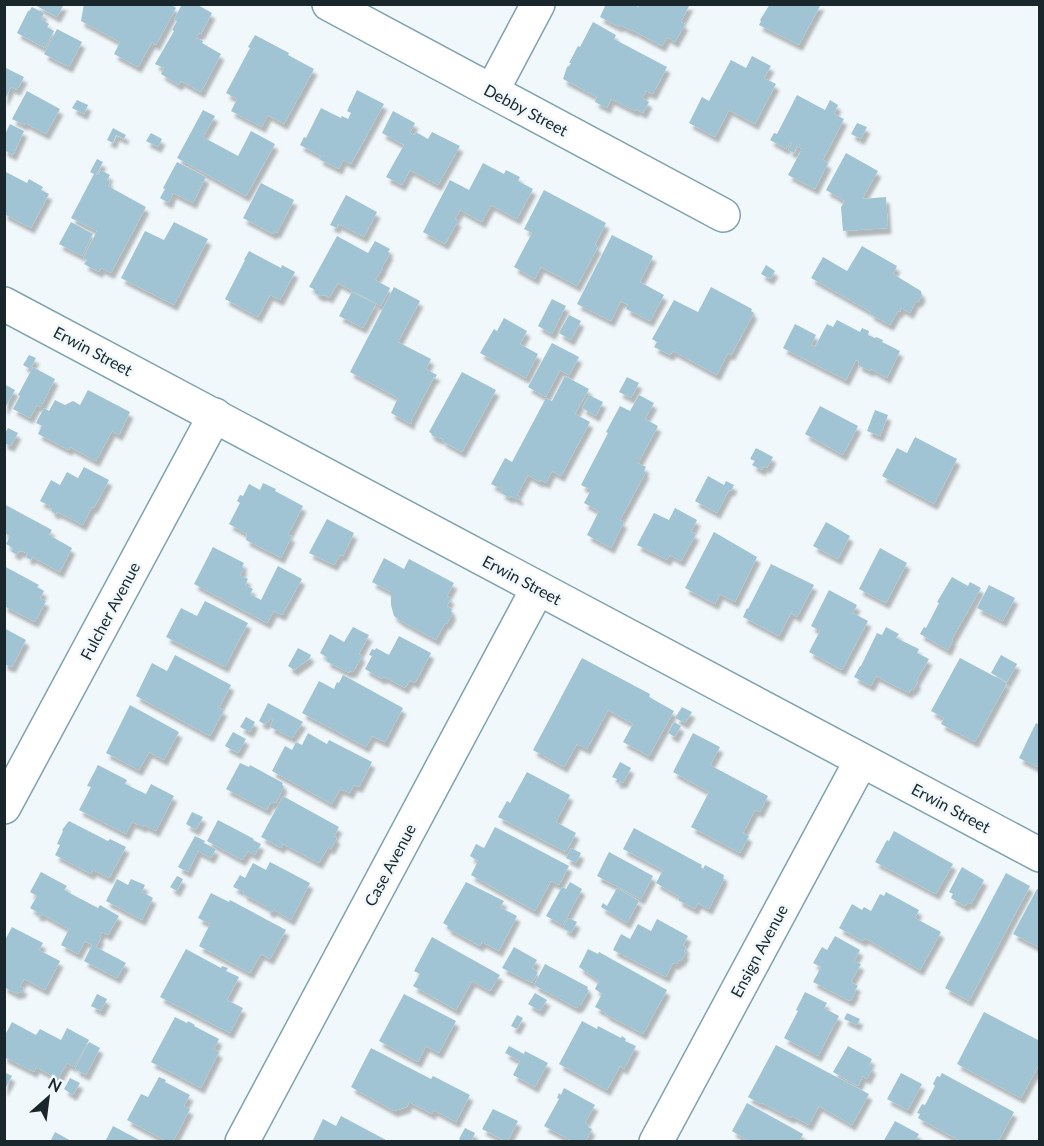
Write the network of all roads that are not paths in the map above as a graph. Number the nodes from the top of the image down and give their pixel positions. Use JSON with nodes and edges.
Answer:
{"nodes":[{"id":1,"x":329,"y":4,"type":"edge"},
{"id":2,"x":538,"y":4,"type":"edge"},
{"id":3,"x":492,"y":91,"type":"junction"},
{"id":4,"x":723,"y":215,"type":"dead end"},
{"id":5,"x":4,"y":304,"type":"edge"},
{"id":6,"x":215,"y":416,"type":"junction"},
{"id":7,"x":538,"y":588,"type":"junction"},
{"id":8,"x":861,"y":761,"type":"junction"},
{"id":9,"x":4,"y":807,"type":"edge"},
{"id":10,"x":1040,"y":855,"type":"edge"},
{"id":11,"x":242,"y":1142,"type":"edge"},
{"id":12,"x":656,"y":1142,"type":"edge"}],
"edges":[{"from":1,"to":3,"type":"street","name":"Debby Street"},
{"from":2,"to":3,"type":"street"},
{"from":3,"to":4,"type":"street","name":"Debby Street"},
{"from":5,"to":6,"type":"street","name":"Erwin Street"},
{"from":6,"to":7,"type":"street","name":"Erwin Street"},
{"from":6,"to":9,"type":"street","name":"Fulcher Avenue"},
{"from":7,"to":8,"type":"street","name":"Erwin Street"},
{"from":7,"to":11,"type":"street","name":"Case Avenue"},
{"from":8,"to":10,"type":"street","name":"Erwin Street"},
{"from":8,"to":12,"type":"street","name":"Ensign Avenue"}]}
